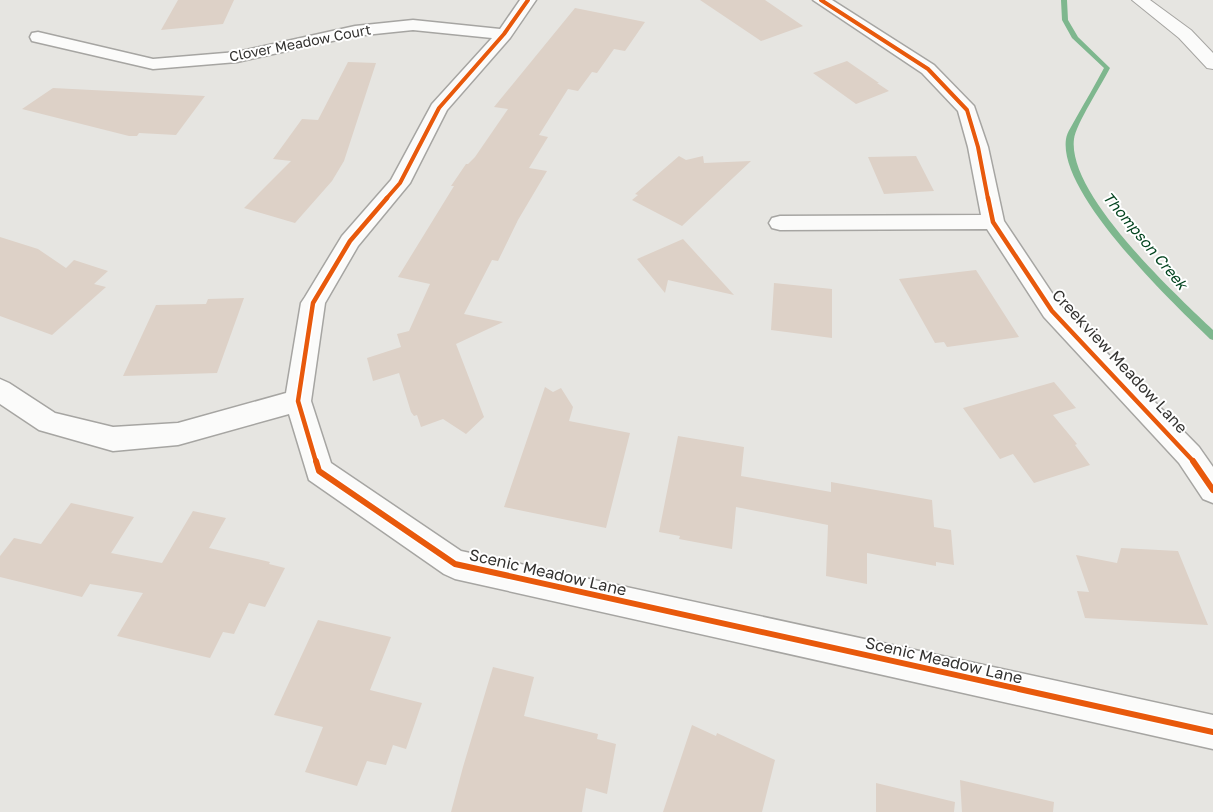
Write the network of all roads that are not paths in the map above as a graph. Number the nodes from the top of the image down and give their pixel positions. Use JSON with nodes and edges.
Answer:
{"nodes":[{"id":1,"x":528,"y":0,"type":"edge"},
{"id":2,"x":821,"y":0,"type":"edge"},
{"id":3,"x":1140,"y":0,"type":"edge"},
{"id":4,"x":504,"y":34,"type":"junction"},
{"id":5,"x":38,"y":37,"type":"dead end"},
{"id":6,"x":1209,"y":55,"type":"edge"},
{"id":7,"x":993,"y":222,"type":"junction"},
{"id":8,"x":780,"y":223,"type":"dead end"},
{"id":9,"x":0,"y":390,"type":"edge"},
{"id":10,"x":298,"y":401,"type":"junction"},
{"id":11,"x":1213,"y":490,"type":"edge"},
{"id":12,"x":1213,"y":732,"type":"edge"}],
"edges":[{"from":1,"to":4,"type":"street","name":"Scenic Meadow Lane"},
{"from":2,"to":7,"type":"street","name":"Creekview Meadow Lane"},
{"from":3,"to":6,"type":"street"},
{"from":4,"to":5,"type":"street","name":"Clover Meadow Court"},
{"from":4,"to":10,"type":"street","name":"Scenic Meadow Lane"},
{"from":7,"to":8,"type":"street"},
{"from":7,"to":11,"type":"street","name":"Creekview Meadow Lane"},
{"from":9,"to":10,"type":"street"},
{"from":10,"to":12,"type":"street","name":"Scenic Meadow Lane"}]}
